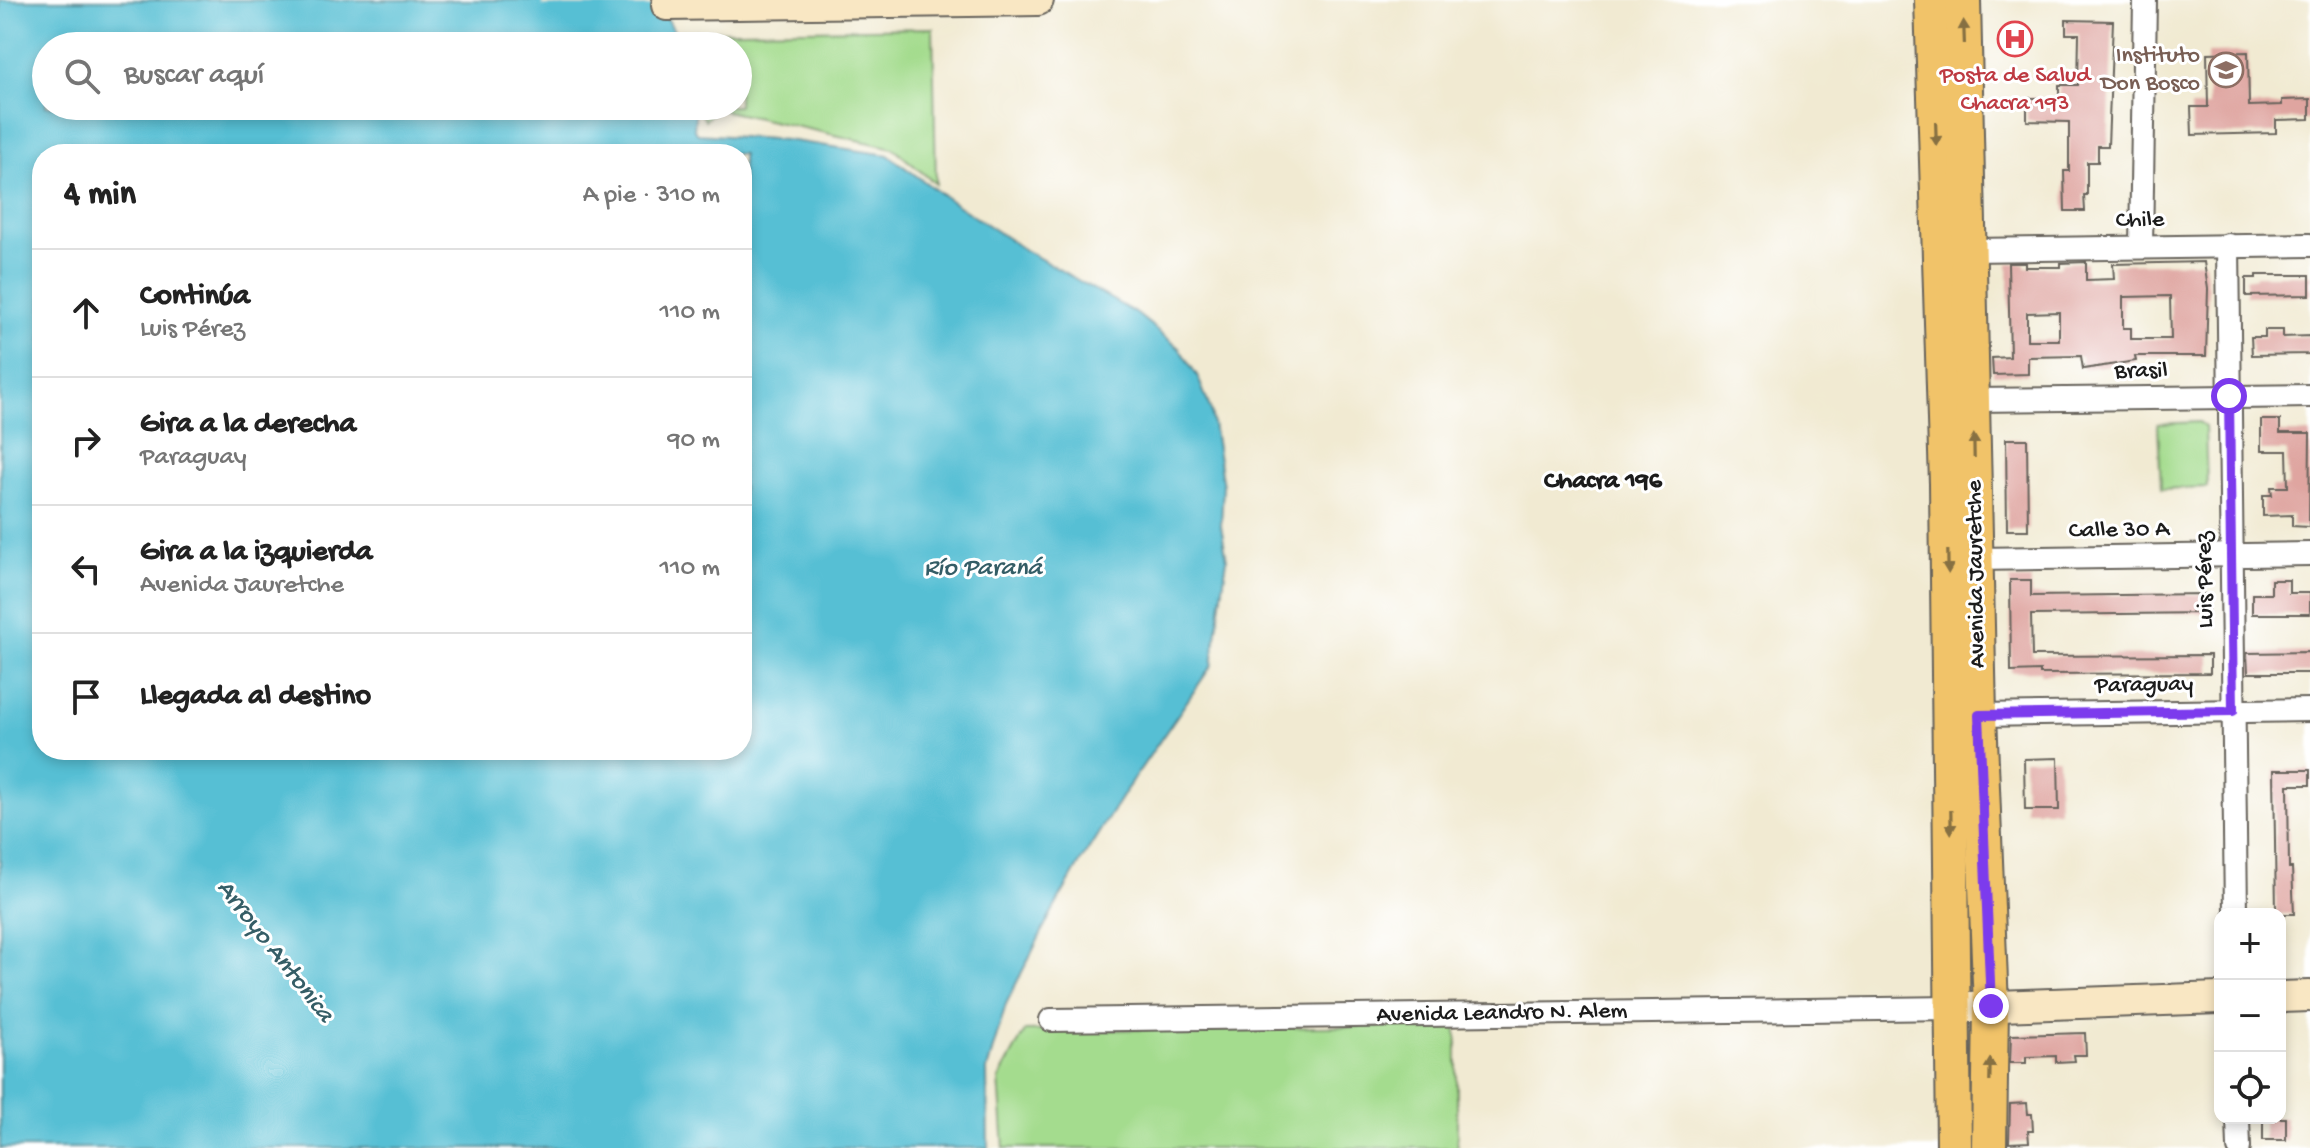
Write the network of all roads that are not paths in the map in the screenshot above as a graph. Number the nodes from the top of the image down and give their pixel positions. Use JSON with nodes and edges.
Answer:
{"nodes":[{"id":1,"x":1038,"y":0,"type":"edge"},
{"id":2,"x":1932,"y":0,"type":"edge"},
{"id":3,"x":1963,"y":0,"type":"edge"},
{"id":4,"x":2145,"y":0,"type":"edge"},
{"id":5,"x":928,"y":1,"type":"edge"},
{"id":6,"x":667,"y":5,"type":"dead end"},
{"id":7,"x":2228,"y":245,"type":"junction"},
{"id":8,"x":2310,"y":245,"type":"edge"},
{"id":9,"x":2141,"y":247,"type":"junction"},
{"id":10,"x":1970,"y":250,"type":"junction"},
{"id":11,"x":2229,"y":396,"type":"junction"},
{"id":12,"x":2310,"y":396,"type":"edge"},
{"id":13,"x":1973,"y":400,"type":"junction"},
{"id":14,"x":2310,"y":554,"type":"edge"},
{"id":15,"x":2231,"y":555,"type":"junction"},
{"id":16,"x":1977,"y":559,"type":"junction"},
{"id":17,"x":2310,"y":710,"type":"edge"},
{"id":18,"x":2233,"y":711,"type":"junction"},
{"id":19,"x":1979,"y":715,"type":"junction"},
{"id":20,"x":2236,"y":908,"type":"edge"},
{"id":21,"x":2310,"y":996,"type":"edge"},
{"id":22,"x":2286,"y":997,"type":"edge"},
{"id":23,"x":2214,"y":998,"type":"edge"},
{"id":24,"x":1971,"y":1007,"type":"junction"},
{"id":25,"x":1051,"y":1020,"type":"dead end"},
{"id":26,"x":2238,"y":1124,"type":"edge"},
{"id":27,"x":1954,"y":1148,"type":"edge"},
{"id":28,"x":1989,"y":1148,"type":"edge"},
{"id":29,"x":2239,"y":1148,"type":"edge"}],
"edges":[{"from":1,"to":5,"type":"main road"},
{"from":2,"to":24,"type":"main road","name":"Avenida Jauretche","one_way":true},
{"from":10,"to":3,"type":"main road","name":"Avenida Jauretche","one_way":true},
{"from":4,"to":9,"type":"street"},
{"from":5,"to":6,"type":"main road"},
{"from":7,"to":8,"type":"street","name":"Chile"},
{"from":7,"to":9,"type":"street","name":"Chile"},
{"from":7,"to":11,"type":"street","name":"Luis Pérez"},
{"from":9,"to":10,"type":"street","name":"Chile"},
{"from":10,"to":13,"type":"main road","name":"Avenida Jauretche"},
{"from":11,"to":12,"type":"street","name":"Brasil"},
{"from":11,"to":13,"type":"street","name":"Brasil"},
{"from":11,"to":15,"type":"street","name":"Luis Pérez"},
{"from":16,"to":13,"type":"main road","name":"Avenida Jauretche","one_way":true},
{"from":14,"to":15,"type":"street","name":"Calle 30 A"},
{"from":15,"to":16,"type":"street","name":"Calle 30 A"},
{"from":15,"to":18,"type":"street","name":"Luis Pérez"},
{"from":16,"to":19,"type":"main road","name":"Avenida Jauretche"},
{"from":17,"to":18,"type":"street","name":"Paraguay"},
{"from":18,"to":19,"type":"street","name":"Paraguay"},
{"from":18,"to":20,"type":"street","name":"Luis Pérez"},
{"from":19,"to":24,"type":"main road","name":"Avenida Jauretche"},
{"from":21,"to":22,"type":"main road"},
{"from":23,"to":24,"type":"main road","name":"Avenida Leandro N. Alem"},
{"from":24,"to":25,"type":"street","name":"Avenida Leandro N. Alem"},
{"from":24,"to":27,"type":"main road","name":"Avenida Jauretche"},
{"from":28,"to":24,"type":"main road","name":"Avenida Jauretche","one_way":true},
{"from":26,"to":29,"type":"street"}]}
